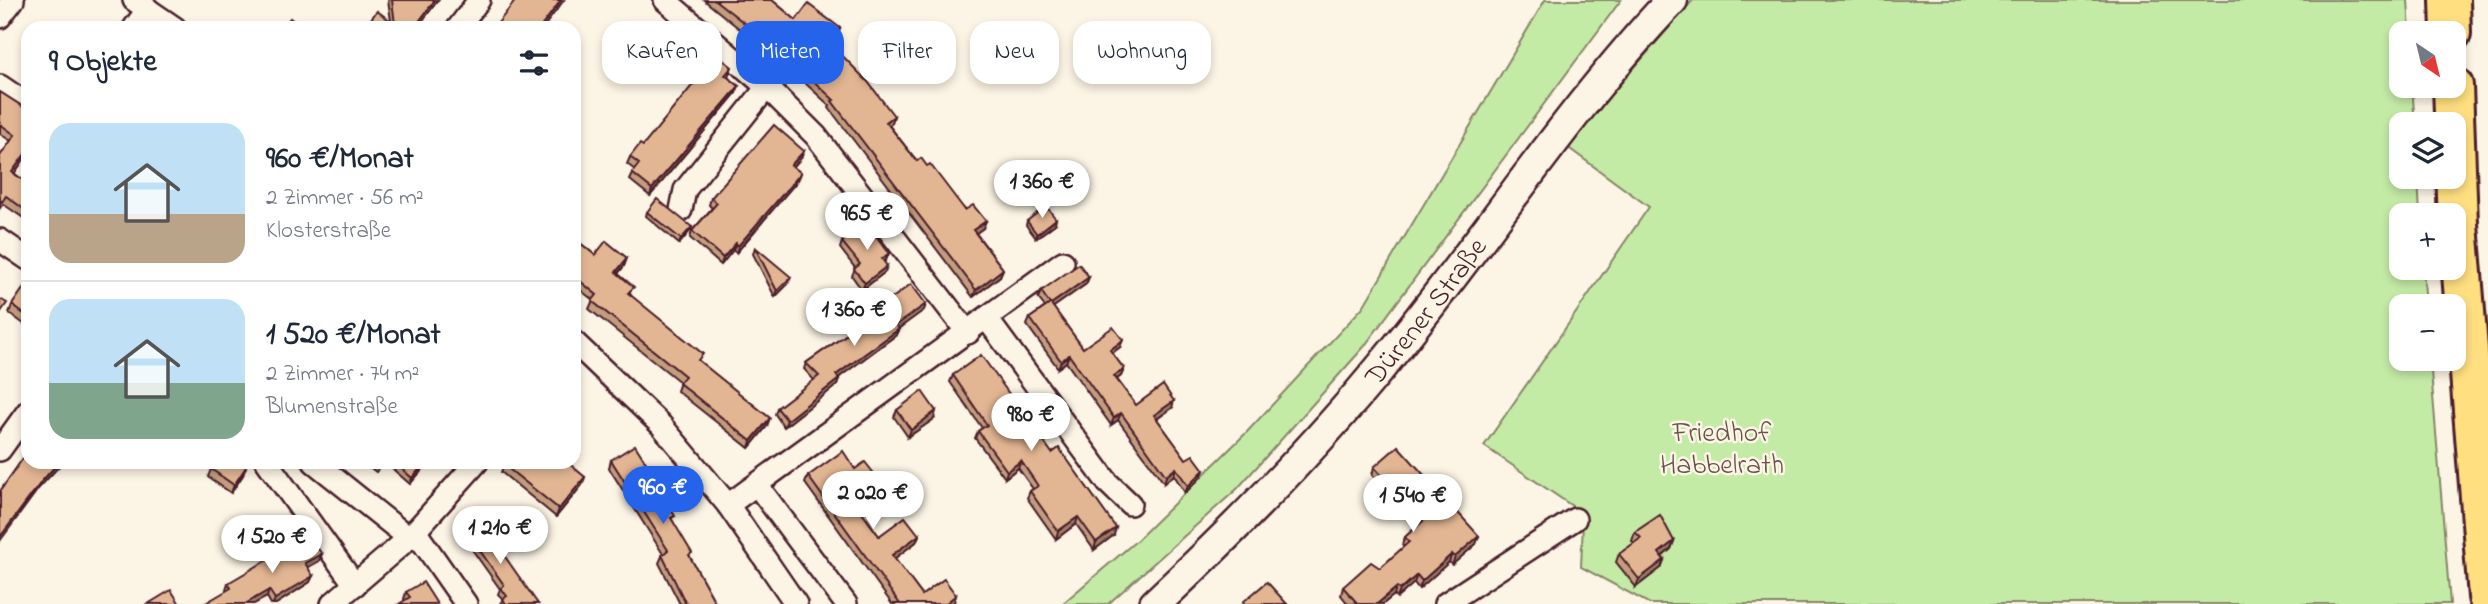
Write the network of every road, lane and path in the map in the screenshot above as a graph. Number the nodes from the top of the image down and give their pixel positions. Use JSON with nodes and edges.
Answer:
{"nodes":[{"id":1,"x":13,"y":0,"type":"edge"},
{"id":2,"x":479,"y":0,"type":"edge"},
{"id":3,"x":665,"y":0,"type":"edge"},
{"id":4,"x":1672,"y":0,"type":"edge"},
{"id":5,"x":2450,"y":0,"type":"edge"},
{"id":6,"x":141,"y":5,"type":"edge"},
{"id":7,"x":0,"y":17,"type":"edge"},
{"id":8,"x":165,"y":21,"type":"edge"},
{"id":9,"x":463,"y":21,"type":"edge"},
{"id":10,"x":2451,"y":21,"type":"edge"},
{"id":11,"x":0,"y":86,"type":"edge"},
{"id":12,"x":767,"y":87,"type":"junction"},
{"id":13,"x":2453,"y":98,"type":"edge"},
{"id":14,"x":21,"y":100,"type":"edge"},
{"id":15,"x":681,"y":210,"type":"dead end"},
{"id":16,"x":0,"y":240,"type":"edge"},
{"id":17,"x":21,"y":254,"type":"edge"},
{"id":18,"x":1063,"y":262,"type":"dead end"},
{"id":19,"x":987,"y":319,"type":"junction"},
{"id":20,"x":968,"y":333,"type":"junction"},
{"id":21,"x":581,"y":353,"type":"edge"},
{"id":22,"x":21,"y":421,"type":"edge"},
{"id":23,"x":0,"y":450,"type":"edge"},
{"id":24,"x":272,"y":469,"type":"edge"},
{"id":25,"x":324,"y":469,"type":"edge"},
{"id":26,"x":471,"y":469,"type":"edge"},
{"id":27,"x":757,"y":485,"type":"junction"},
{"id":28,"x":1130,"y":504,"type":"dead end"},
{"id":29,"x":729,"y":505,"type":"junction"},
{"id":30,"x":1575,"y":519,"type":"dead end"},
{"id":31,"x":412,"y":534,"type":"junction"},
{"id":32,"x":355,"y":585,"type":"junction"},
{"id":33,"x":2488,"y":597,"type":"edge"},
{"id":34,"x":332,"y":604,"type":"edge"},
{"id":35,"x":466,"y":604,"type":"edge"},
{"id":36,"x":796,"y":604,"type":"edge"},
{"id":37,"x":846,"y":604,"type":"edge"},
{"id":38,"x":1155,"y":604,"type":"edge"},
{"id":39,"x":1445,"y":604,"type":"edge"}],
"edges":[{"from":1,"to":7,"type":"street"},
{"from":2,"to":9,"type":"street"},
{"from":3,"to":12,"type":"street"},
{"from":4,"to":38,"type":"main road","name":"Dürener Straße"},
{"from":5,"to":10,"type":"highway"},
{"from":6,"to":8,"type":"street"},
{"from":11,"to":14,"type":"street"},
{"from":12,"to":15,"type":"street"},
{"from":12,"to":20,"type":"street"},
{"from":13,"to":33,"type":"highway"},
{"from":16,"to":17,"type":"street"},
{"from":18,"to":19,"type":"street"},
{"from":19,"to":20,"type":"street"},
{"from":19,"to":28,"type":"street"},
{"from":20,"to":27,"type":"street"},
{"from":21,"to":29,"type":"street"},
{"from":22,"to":23,"type":"street"},
{"from":24,"to":32,"type":"street"},
{"from":25,"to":31,"type":"street"},
{"from":26,"to":31,"type":"street"},
{"from":27,"to":29,"type":"street"},
{"from":27,"to":37,"type":"street"},
{"from":29,"to":36,"type":"street"},
{"from":30,"to":39,"type":"street"},
{"from":31,"to":32,"type":"street"},
{"from":31,"to":35,"type":"street"},
{"from":32,"to":34,"type":"street"}]}
